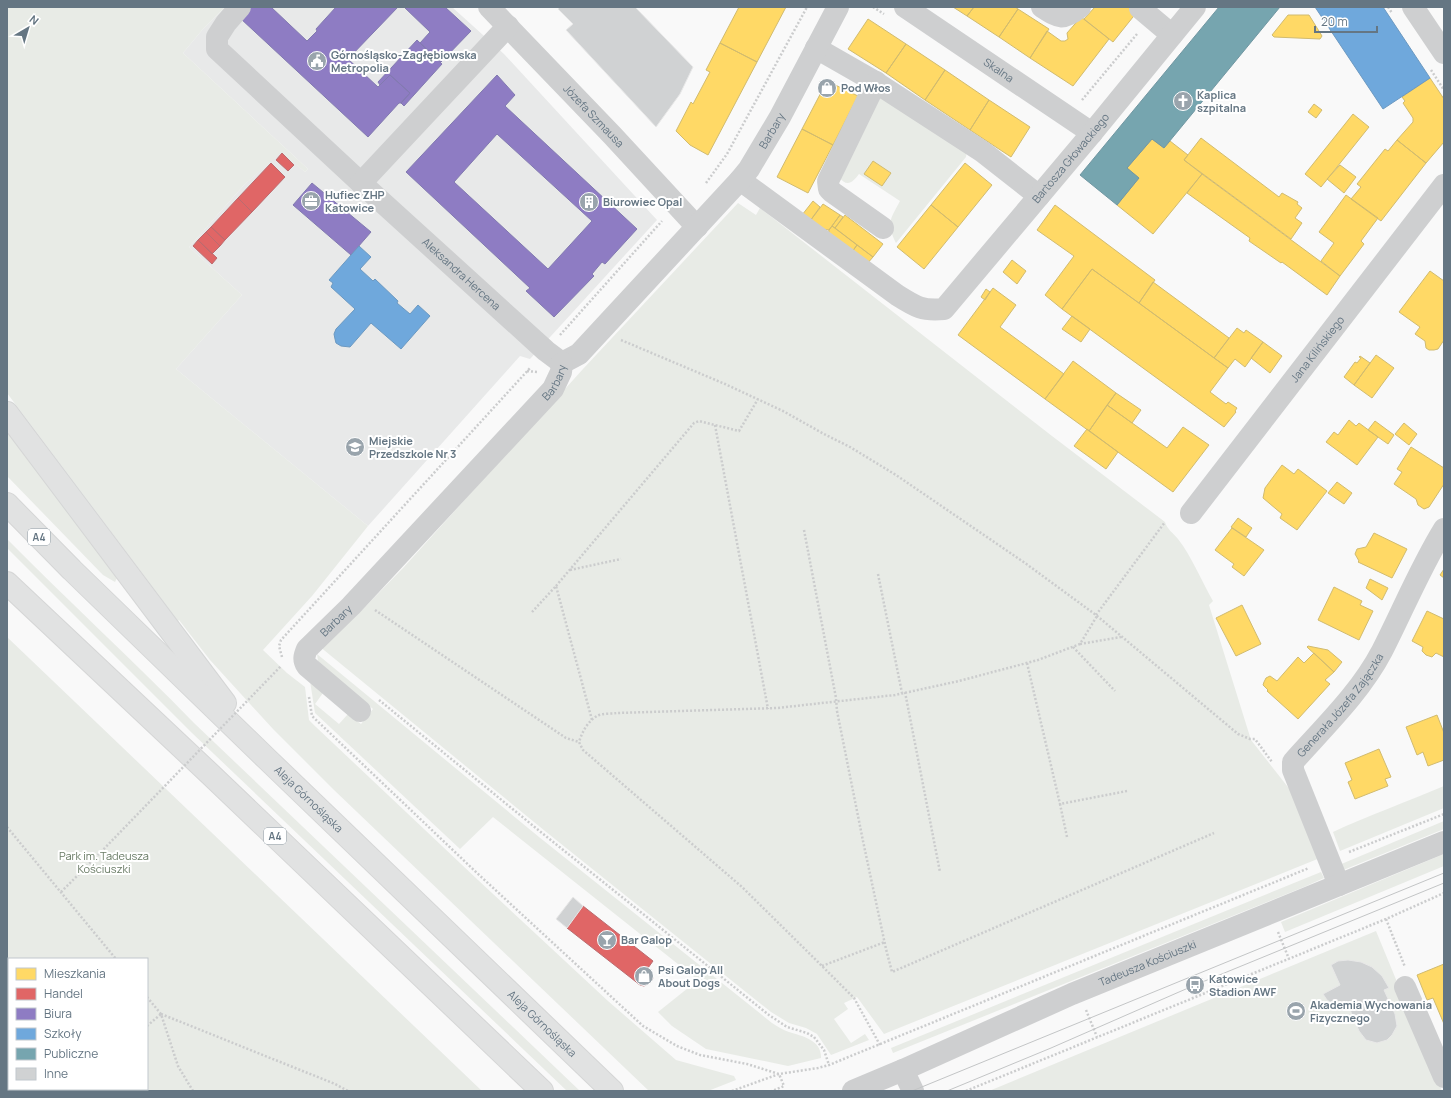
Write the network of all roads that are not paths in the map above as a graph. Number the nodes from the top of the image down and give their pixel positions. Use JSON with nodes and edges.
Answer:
{"nodes":[{"id":1,"x":240,"y":7,"type":"edge"},
{"id":2,"x":838,"y":7,"type":"edge"},
{"id":3,"x":905,"y":7,"type":"edge"},
{"id":4,"x":1042,"y":7,"type":"edge"},
{"id":5,"x":1080,"y":7,"type":"edge"},
{"id":6,"x":1195,"y":7,"type":"edge"},
{"id":7,"x":1413,"y":7,"type":"edge"},
{"id":8,"x":498,"y":13,"type":"edge"},
{"id":9,"x":1145,"y":13,"type":"road end"},
{"id":10,"x":1172,"y":35,"type":"junction"},
{"id":11,"x":816,"y":48,"type":"junction"},
{"id":12,"x":1444,"y":53,"type":"edge"},
{"id":13,"x":876,"y":82,"type":"junction"},
{"id":14,"x":1092,"y":133,"type":"junction"},
{"id":15,"x":740,"y":180,"type":"junction"},
{"id":16,"x":361,"y":183,"type":"junction"},
{"id":17,"x":1444,"y":185,"type":"edge"},
{"id":18,"x":1039,"y":196,"type":"junction"},
{"id":19,"x":697,"y":227,"type":"junction"},
{"id":20,"x":883,"y":228,"type":"dead end"},
{"id":21,"x":554,"y":357,"type":"junction"},
{"id":22,"x":7,"y":413,"type":"edge"},
{"id":23,"x":7,"y":504,"type":"edge"},
{"id":24,"x":1191,"y":513,"type":"dead end"},
{"id":25,"x":1444,"y":529,"type":"edge"},
{"id":26,"x":7,"y":584,"type":"edge"},
{"id":27,"x":360,"y":711,"type":"dead end"},
{"id":28,"x":268,"y":760,"type":"junction"},
{"id":29,"x":1444,"y":842,"type":"edge"},
{"id":30,"x":1339,"y":885,"type":"junction"},
{"id":31,"x":1405,"y":978,"type":"road end"},
{"id":32,"x":903,"y":1070,"type":"junction"},
{"id":33,"x":1444,"y":1077,"type":"edge"},
{"id":34,"x":542,"y":1091,"type":"edge"},
{"id":35,"x":612,"y":1091,"type":"edge"},
{"id":36,"x":853,"y":1091,"type":"edge"},
{"id":37,"x":913,"y":1091,"type":"edge"}],
"edges":[{"from":1,"to":16,"type":"street","name":"Aleksandra Hercena"},
{"from":2,"to":11,"type":"street","name":"Barbary"},
{"from":3,"to":14,"type":"street","name":"Skalna"},
{"from":4,"to":5,"type":"street"},
{"from":6,"to":10,"type":"street","name":"Bartosza Głowackiego"},
{"from":7,"to":12,"type":"street"},
{"from":8,"to":16,"type":"street"},
{"from":8,"to":19,"type":"street","name":"Józefa Szmausa"},
{"from":9,"to":10,"type":"street"},
{"from":10,"to":14,"type":"street","name":"Bartosza Głowackiego"},
{"from":11,"to":13,"type":"street"},
{"from":11,"to":15,"type":"street","name":"Barbary"},
{"from":13,"to":18,"type":"street"},
{"from":13,"to":20,"type":"street"},
{"from":14,"to":18,"type":"street","name":"Bartosza Głowackiego"},
{"from":15,"to":18,"type":"street","name":"Bartosza Głowackiego"},
{"from":15,"to":19,"type":"street","name":"Barbary"},
{"from":16,"to":21,"type":"street","name":"Aleksandra Hercena"},
{"from":17,"to":24,"type":"street","name":"Jana Kilińskiego"},
{"from":19,"to":21,"type":"street","name":"Barbary"},
{"from":21,"to":27,"type":"street","name":"Barbary"},
{"from":22,"to":28,"type":"highway"},
{"from":23,"to":28,"type":"highway","name":"Aleja Górnośląska","number":"A4"},
{"from":25,"to":30,"type":"street","name":"Generała Józefa Zajączka"},
{"from":26,"to":34,"type":"highway","number":"A4"},
{"from":28,"to":35,"type":"highway","name":"Aleja Górnośląska","number":"A4"},
{"from":29,"to":30,"type":"street","name":"Tadeusza Kościuszki"},
{"from":30,"to":32,"type":"street","name":"Tadeusza Kościuszki"},
{"from":31,"to":33,"type":"street"},
{"from":32,"to":36,"type":"street","name":"Tadeusza Kościuszki"},
{"from":32,"to":37,"type":"street"}]}
